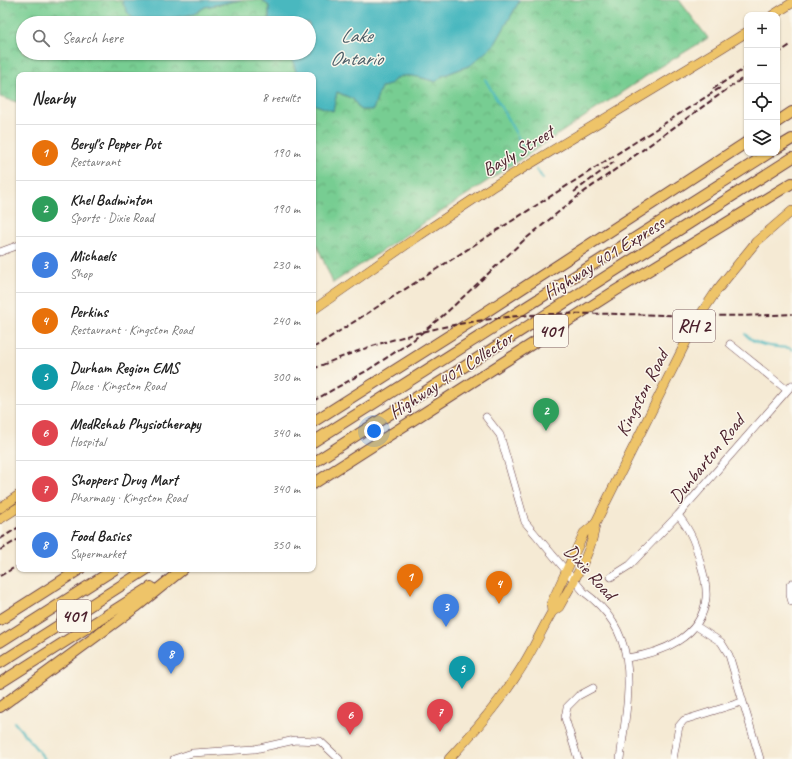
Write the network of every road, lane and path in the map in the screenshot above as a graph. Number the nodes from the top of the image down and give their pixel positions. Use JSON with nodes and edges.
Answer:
{"nodes":[{"id":1,"x":792,"y":3,"type":"edge"},
{"id":2,"x":778,"y":12,"type":"edge"},
{"id":3,"x":744,"y":34,"type":"edge"},
{"id":4,"x":792,"y":112,"type":"edge"},
{"id":5,"x":780,"y":120,"type":"edge"},
{"id":6,"x":792,"y":139,"type":"edge"},
{"id":7,"x":744,"y":144,"type":"edge"},
{"id":8,"x":780,"y":146,"type":"edge"},
{"id":9,"x":764,"y":156,"type":"edge"},
{"id":10,"x":792,"y":158,"type":"edge"},
{"id":11,"x":792,"y":182,"type":"edge"},
{"id":12,"x":792,"y":211,"type":"edge"},
{"id":13,"x":16,"y":245,"type":"edge"},
{"id":14,"x":0,"y":252,"type":"edge"},
{"id":15,"x":316,"y":308,"type":"edge"},
{"id":16,"x":730,"y":344,"type":"dead end"},
{"id":17,"x":790,"y":388,"type":"edge"},
{"id":18,"x":486,"y":417,"type":"dead end"},
{"id":19,"x":316,"y":420,"type":"edge"},
{"id":20,"x":316,"y":440,"type":"edge"},
{"id":21,"x":316,"y":461,"type":"edge"},
{"id":22,"x":316,"y":482,"type":"edge"},
{"id":23,"x":16,"y":497,"type":"edge"},
{"id":24,"x":0,"y":508,"type":"edge"},
{"id":25,"x":16,"y":509,"type":"edge"},
{"id":26,"x":678,"y":515,"type":"junction"},
{"id":27,"x":0,"y":519,"type":"edge"},
{"id":28,"x":595,"y":524,"type":"junction"},
{"id":29,"x":568,"y":571,"type":"junction"},
{"id":30,"x":75,"y":572,"type":"edge"},
{"id":31,"x":110,"y":572,"type":"edge"},
{"id":32,"x":142,"y":572,"type":"edge"},
{"id":33,"x":177,"y":572,"type":"edge"},
{"id":34,"x":178,"y":572,"type":"edge"},
{"id":35,"x":611,"y":577,"type":"dead end"},
{"id":36,"x":575,"y":579,"type":"junction"},
{"id":37,"x":792,"y":583,"type":"edge"},
{"id":38,"x":792,"y":602,"type":"edge"},
{"id":39,"x":552,"y":612,"type":"junction"},
{"id":40,"x":0,"y":620,"type":"edge"},
{"id":41,"x":696,"y":626,"type":"junction"},
{"id":42,"x":0,"y":642,"type":"edge"},
{"id":43,"x":627,"y":658,"type":"junction"},
{"id":44,"x":0,"y":663,"type":"edge"},
{"id":45,"x":0,"y":683,"type":"edge"},
{"id":46,"x":593,"y":688,"type":"dead end"},
{"id":47,"x":742,"y":702,"type":"junction"},
{"id":48,"x":0,"y":707,"type":"edge"},
{"id":49,"x":174,"y":759,"type":"edge"},
{"id":50,"x":339,"y":759,"type":"edge"},
{"id":51,"x":449,"y":759,"type":"edge"},
{"id":52,"x":578,"y":759,"type":"edge"},
{"id":53,"x":620,"y":759,"type":"edge"},
{"id":54,"x":673,"y":759,"type":"edge"},
{"id":55,"x":760,"y":759,"type":"edge"}],
"edges":[{"from":1,"to":2,"type":"main road"},
{"from":3,"to":15,"type":"main road","name":"Bayly Street"},
{"from":4,"to":5,"type":"highway"},
{"from":6,"to":8,"type":"highway"},
{"from":7,"to":19,"type":"highway","name":"Highway 401 Collector"},
{"from":9,"to":20,"type":"highway","name":"Highway 401 Express","number":"401"},
{"from":10,"to":21,"type":"highway","name":"Highway 401 Express","number":"401"},
{"from":11,"to":22,"type":"highway","name":"Highway 401 Collector","number":"401"},
{"from":12,"to":28,"type":"main road","name":"Kingston Road","number":"RH 2"},
{"from":13,"to":14,"type":"street"},
{"from":16,"to":17,"type":"street"},
{"from":17,"to":26,"type":"street","name":"Dunbarton Road"},
{"from":18,"to":29,"type":"street","name":"Dixie Road"},
{"from":23,"to":24,"type":"main road"},
{"from":25,"to":27,"type":"main road"},
{"from":26,"to":35,"type":"street"},
{"from":26,"to":41,"type":"street","name":"Dunbarton Road"},
{"from":28,"to":29,"type":"main road","name":"Kingston Road","number":"RH 2"},
{"from":28,"to":36,"type":"main road","name":"Kingston Road","number":"RH 2"},
{"from":29,"to":36,"type":"street","name":"Dixie Road"},
{"from":29,"to":39,"type":"main road","name":"Kingston Road","number":"RH 2"},
{"from":30,"to":40,"type":"highway","number":"401"},
{"from":31,"to":42,"type":"highway","number":"401"},
{"from":32,"to":44,"type":"highway","number":"401"},
{"from":33,"to":45,"type":"highway","number":"401"},
{"from":34,"to":48,"type":"highway"},
{"from":36,"to":39,"type":"main road","name":"Kingston Road","number":"RH 2"},
{"from":36,"to":43,"type":"street","name":"Dixie Road"},
{"from":37,"to":38,"type":"street"},
{"from":39,"to":51,"type":"main road","name":"Kingston Road","number":"RH 2"},
{"from":41,"to":43,"type":"street","name":"Dunbarton Road"},
{"from":41,"to":47,"type":"street"},
{"from":43,"to":53,"type":"street","name":"Dixie Road"},
{"from":46,"to":52,"type":"street"},
{"from":47,"to":54,"type":"street"},
{"from":47,"to":55,"type":"street"},
{"from":49,"to":50,"type":"street"}]}
